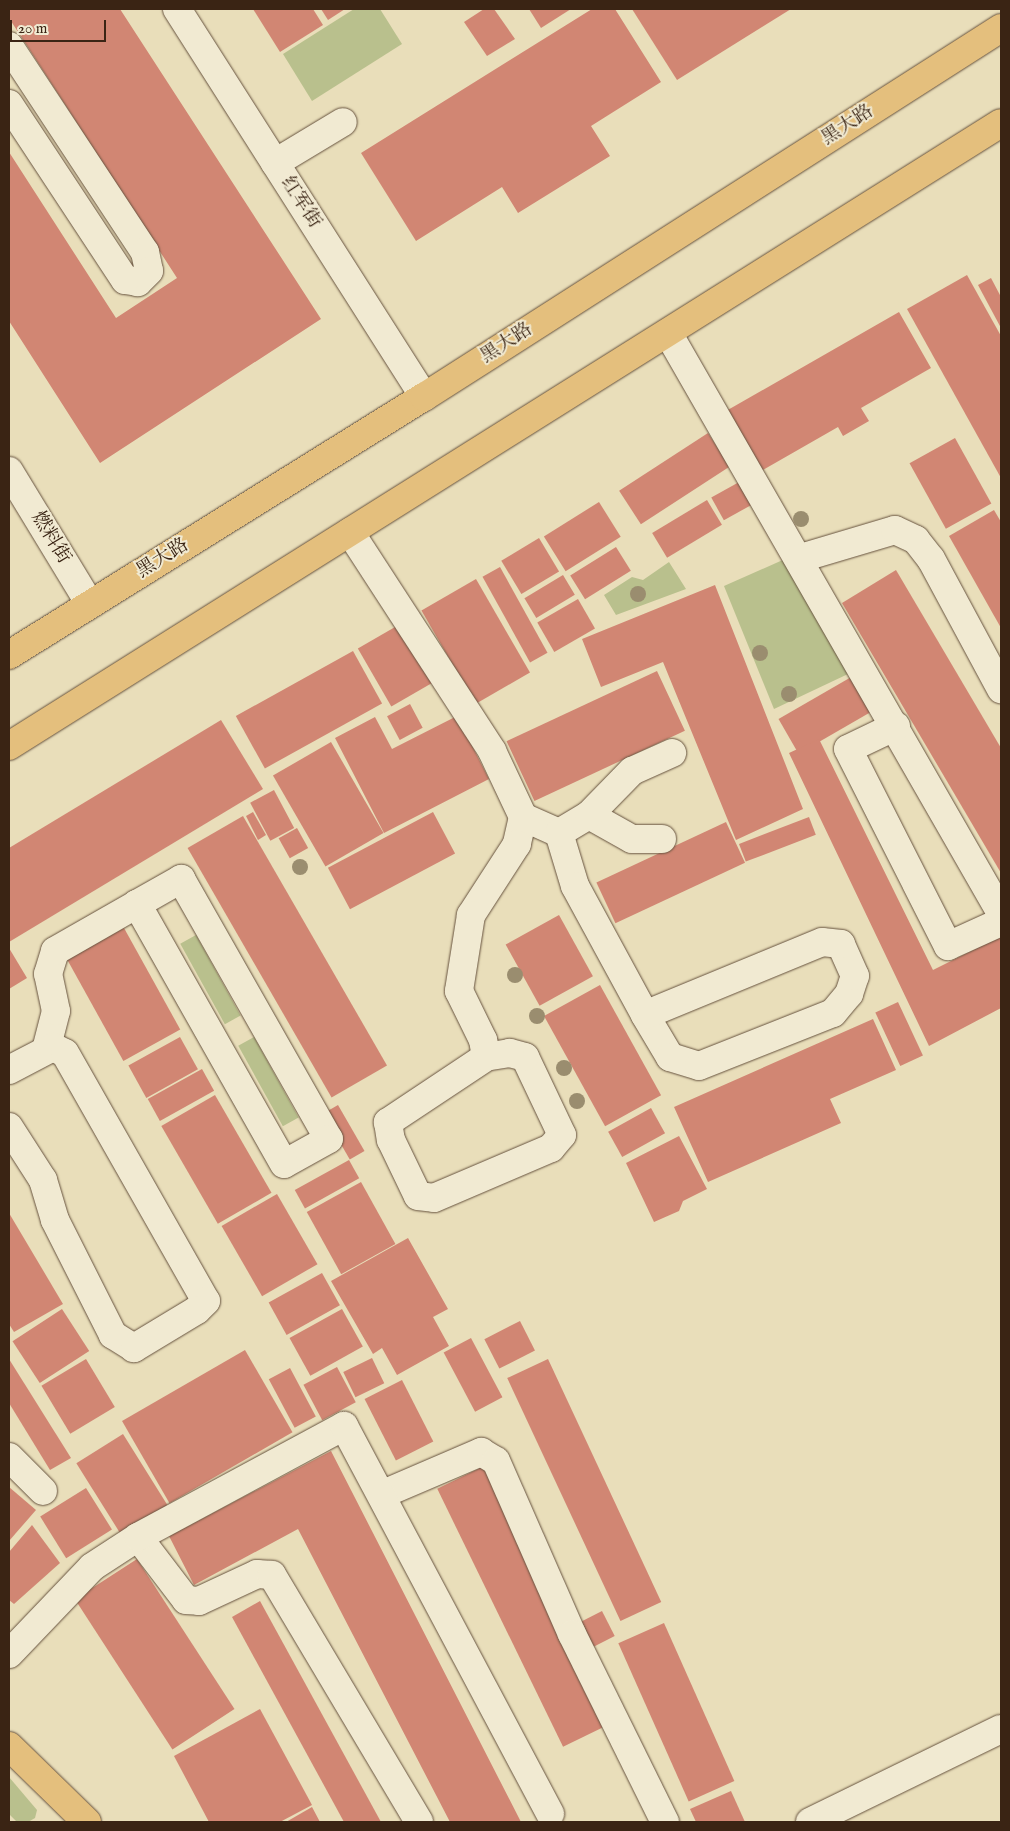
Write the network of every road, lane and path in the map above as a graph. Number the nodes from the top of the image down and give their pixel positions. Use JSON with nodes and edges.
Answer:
{"nodes":[{"id":1,"x":177,"y":9,"type":"edge"},
{"id":2,"x":1001,"y":28,"type":"edge"},
{"id":3,"x":9,"y":46,"type":"edge"},
{"id":4,"x":9,"y":104,"type":"edge"},
{"id":5,"x":343,"y":122,"type":"dead end"},
{"id":6,"x":1001,"y":124,"type":"edge"},
{"id":7,"x":275,"y":163,"type":"junction"},
{"id":8,"x":668,"y":333,"type":"junction"},
{"id":9,"x":424,"y":397,"type":"junction"},
{"id":10,"x":9,"y":471,"type":"edge"},
{"id":11,"x":350,"y":532,"type":"junction"},
{"id":12,"x":800,"y":558,"type":"junction"},
{"id":13,"x":90,"y":604,"type":"junction"},
{"id":14,"x":9,"y":655,"type":"edge"},
{"id":15,"x":1001,"y":689,"type":"edge"},
{"id":16,"x":896,"y":726,"type":"junction"},
{"id":17,"x":9,"y":746,"type":"edge"},
{"id":18,"x":672,"y":753,"type":"dead end"},
{"id":19,"x":589,"y":815,"type":"junction"},
{"id":20,"x":523,"y":817,"type":"junction"},
{"id":21,"x":559,"y":833,"type":"junction"},
{"id":22,"x":662,"y":839,"type":"dead end"},
{"id":23,"x":136,"y":904,"type":"junction"},
{"id":24,"x":1001,"y":913,"type":"edge"},
{"id":25,"x":1001,"y":922,"type":"edge"},
{"id":26,"x":645,"y":1014,"type":"junction"},
{"id":27,"x":46,"y":1050,"type":"junction"},
{"id":28,"x":486,"y":1057,"type":"junction"},
{"id":29,"x":9,"y":1070,"type":"edge"},
{"id":30,"x":9,"y":1127,"type":"edge"},
{"id":31,"x":9,"y":1456,"type":"edge"},
{"id":32,"x":43,"y":1491,"type":"dead end"},
{"id":33,"x":382,"y":1494,"type":"junction"},
{"id":34,"x":138,"y":1537,"type":"junction"},
{"id":35,"x":9,"y":1654,"type":"edge"},
{"id":36,"x":1001,"y":1729,"type":"edge"},
{"id":37,"x":9,"y":1746,"type":"edge"},
{"id":38,"x":550,"y":1814,"type":"dead end"},
{"id":39,"x":849,"y":1814,"type":"edge"},
{"id":40,"x":87,"y":1822,"type":"edge"},
{"id":41,"x":419,"y":1822,"type":"edge"},
{"id":42,"x":664,"y":1822,"type":"edge"},
{"id":43,"x":810,"y":1822,"type":"edge"}],
"edges":[{"from":1,"to":7,"type":"street","name":"红军街"},
{"from":2,"to":9,"type":"main road","name":"黑大路"},
{"from":3,"to":4,"type":"street"},
{"from":5,"to":7,"type":"street"},
{"from":6,"to":8,"type":"main road"},
{"from":7,"to":9,"type":"street","name":"红军街"},
{"from":8,"to":11,"type":"main road"},
{"from":8,"to":12,"type":"street"},
{"from":9,"to":13,"type":"main road","name":"黑大路"},
{"from":10,"to":13,"type":"street","name":"燃料街"},
{"from":11,"to":17,"type":"main road"},
{"from":11,"to":20,"type":"street"},
{"from":12,"to":15,"type":"street"},
{"from":12,"to":16,"type":"street"},
{"from":13,"to":14,"type":"main road","name":"黑大路"},
{"from":16,"to":24,"type":"street"},
{"from":16,"to":25,"type":"street"},
{"from":18,"to":19,"type":"street"},
{"from":19,"to":21,"type":"street"},
{"from":19,"to":22,"type":"street"},
{"from":20,"to":21,"type":"street"},
{"from":20,"to":28,"type":"street"},
{"from":21,"to":26,"type":"street"},
{"from":23,"to":23,"type":"street"},
{"from":23,"to":27,"type":"street"},
{"from":26,"to":26,"type":"street"},
{"from":27,"to":29,"type":"street"},
{"from":27,"to":30,"type":"street"},
{"from":28,"to":28,"type":"street"},
{"from":31,"to":32,"type":"street"},
{"from":33,"to":34,"type":"street"},
{"from":33,"to":38,"type":"street"},
{"from":33,"to":42,"type":"street"},
{"from":34,"to":35,"type":"street"},
{"from":34,"to":41,"type":"street"},
{"from":36,"to":39,"type":"street"},
{"from":37,"to":40,"type":"main road"},
{"from":39,"to":43,"type":"street"}]}
